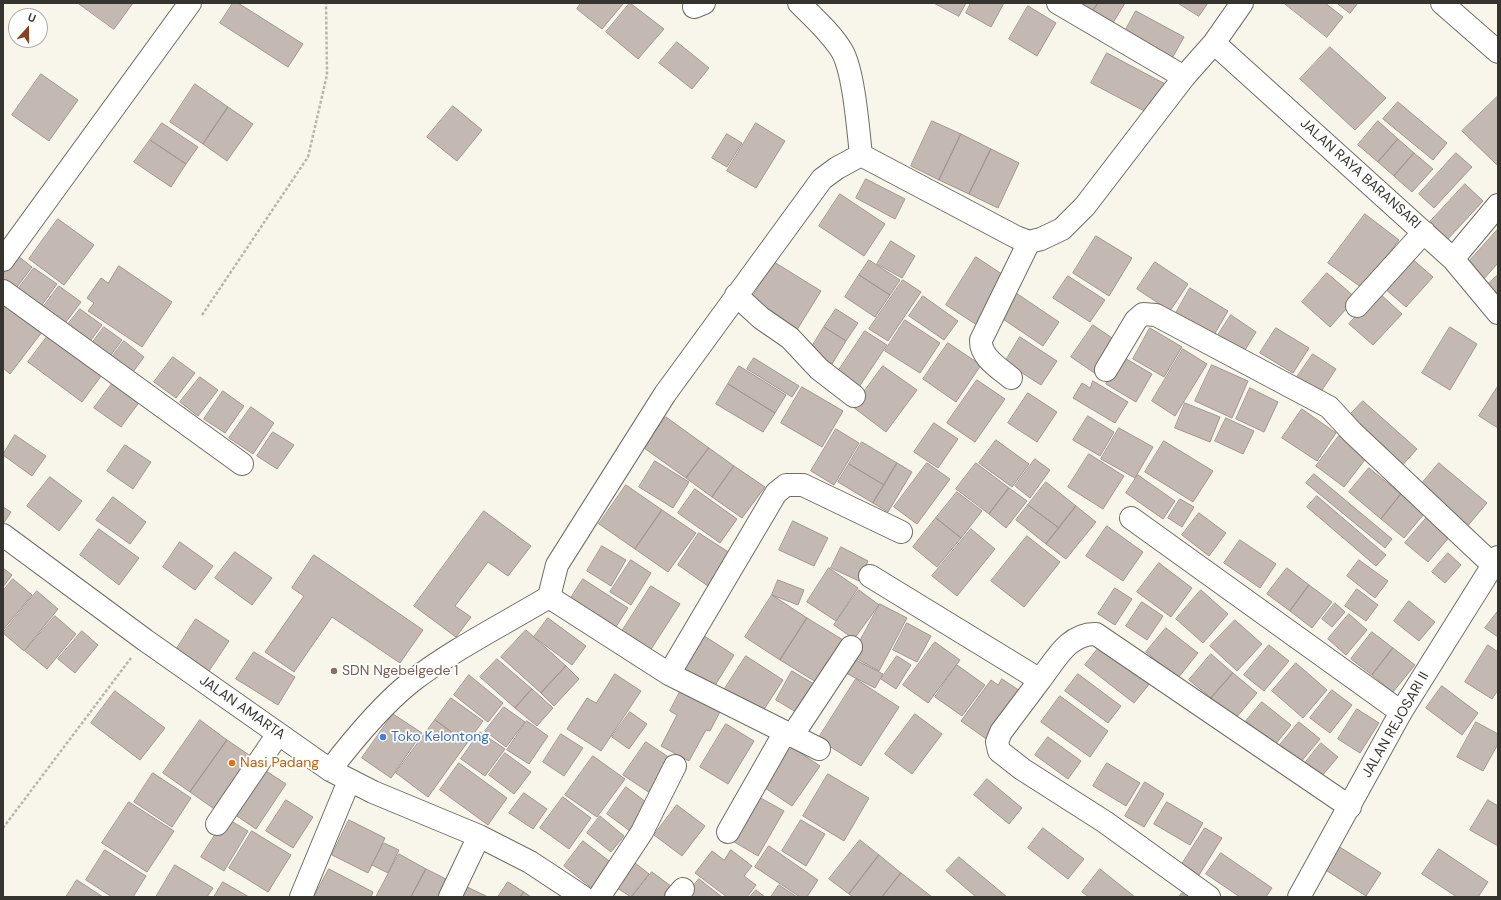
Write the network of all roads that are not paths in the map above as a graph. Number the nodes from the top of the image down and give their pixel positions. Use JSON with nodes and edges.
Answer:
{"nodes":[{"id":1,"x":190,"y":3,"type":"edge"},
{"id":2,"x":799,"y":3,"type":"edge"},
{"id":3,"x":1058,"y":3,"type":"edge"},
{"id":4,"x":1242,"y":3,"type":"edge"},
{"id":5,"x":1442,"y":3,"type":"edge"},
{"id":6,"x":1214,"y":43,"type":"junction"},
{"id":7,"x":1498,"y":52,"type":"edge"},
{"id":8,"x":1184,"y":77,"type":"junction"},
{"id":9,"x":861,"y":155,"type":"junction"},
{"id":10,"x":1498,"y":205,"type":"edge"},
{"id":11,"x":1424,"y":232,"type":"junction"},
{"id":12,"x":1029,"y":242,"type":"junction"},
{"id":13,"x":1453,"y":259,"type":"junction"},
{"id":14,"x":3,"y":260,"type":"edge"},
{"id":15,"x":3,"y":291,"type":"edge"},
{"id":16,"x":736,"y":295,"type":"junction"},
{"id":17,"x":1357,"y":306,"type":"dead end"},
{"id":18,"x":1498,"y":313,"type":"edge"},
{"id":19,"x":1106,"y":370,"type":"dead end"},
{"id":20,"x":1011,"y":378,"type":"dead end"},
{"id":21,"x":854,"y":396,"type":"dead end"},
{"id":22,"x":242,"y":464,"type":"dead end"},
{"id":23,"x":1131,"y":518,"type":"dead end"},
{"id":24,"x":901,"y":532,"type":"dead end"},
{"id":25,"x":3,"y":535,"type":"edge"},
{"id":26,"x":1496,"y":561,"type":"edge"},
{"id":27,"x":870,"y":576,"type":"dead end"},
{"id":28,"x":549,"y":597,"type":"junction"},
{"id":29,"x":851,"y":647,"type":"dead end"},
{"id":30,"x":669,"y":674,"type":"junction"},
{"id":31,"x":1040,"y":680,"type":"junction"},
{"id":32,"x":1402,"y":712,"type":"junction"},
{"id":33,"x":278,"y":734,"type":"junction"},
{"id":34,"x":788,"y":734,"type":"junction"},
{"id":35,"x":819,"y":749,"type":"dead end"},
{"id":36,"x":675,"y":766,"type":"dead end"},
{"id":37,"x":330,"y":770,"type":"junction"},
{"id":38,"x":350,"y":781,"type":"junction"},
{"id":39,"x":1350,"y":807,"type":"junction"},
{"id":40,"x":217,"y":824,"type":"dead end"},
{"id":41,"x":728,"y":832,"type":"dead end"},
{"id":42,"x":479,"y":836,"type":"junction"},
{"id":43,"x":301,"y":897,"type":"edge"},
{"id":44,"x":450,"y":897,"type":"edge"},
{"id":45,"x":583,"y":897,"type":"edge"},
{"id":46,"x":599,"y":897,"type":"edge"},
{"id":47,"x":1209,"y":897,"type":"edge"},
{"id":48,"x":1299,"y":897,"type":"edge"}],
"edges":[{"from":1,"to":14,"type":"street"},
{"from":2,"to":9,"type":"street"},
{"from":3,"to":8,"type":"street"},
{"from":4,"to":6,"type":"street"},
{"from":5,"to":7,"type":"street"},
{"from":6,"to":8,"type":"street"},
{"from":6,"to":11,"type":"street","name":"JALAN RAYA BARANSARI"},
{"from":8,"to":12,"type":"street"},
{"from":9,"to":12,"type":"street"},
{"from":9,"to":16,"type":"street"},
{"from":10,"to":13,"type":"street"},
{"from":11,"to":13,"type":"street","name":"JALAN RAYA BARANSARI"},
{"from":11,"to":17,"type":"street"},
{"from":12,"to":20,"type":"street"},
{"from":13,"to":18,"type":"street","name":"JALAN RAYA BARANSARI"},
{"from":15,"to":22,"type":"street"},
{"from":16,"to":21,"type":"street"},
{"from":16,"to":28,"type":"street"},
{"from":19,"to":26,"type":"street"},
{"from":23,"to":32,"type":"street"},
{"from":24,"to":30,"type":"street"},
{"from":25,"to":33,"type":"street","name":"JALAN AMARTA"},
{"from":26,"to":32,"type":"street","name":"JALAN REJOSARI II"},
{"from":27,"to":31,"type":"street"},
{"from":28,"to":30,"type":"street"},
{"from":28,"to":37,"type":"street"},
{"from":29,"to":34,"type":"street"},
{"from":30,"to":34,"type":"street"},
{"from":31,"to":39,"type":"street"},
{"from":31,"to":47,"type":"street"},
{"from":32,"to":39,"type":"street","name":"JALAN REJOSARI II"},
{"from":33,"to":37,"type":"street","name":"JALAN AMARTA"},
{"from":33,"to":40,"type":"street"},
{"from":34,"to":35,"type":"street"},
{"from":34,"to":41,"type":"street"},
{"from":36,"to":46,"type":"street"},
{"from":37,"to":38,"type":"street","name":"JALAN AMARTA"},
{"from":38,"to":42,"type":"street","name":"JALAN AMARTA"},
{"from":38,"to":43,"type":"street"},
{"from":39,"to":48,"type":"street","name":"JALAN REJOSARI II"},
{"from":42,"to":44,"type":"street"},
{"from":42,"to":45,"type":"street","name":"JALAN AMARTA"}]}
